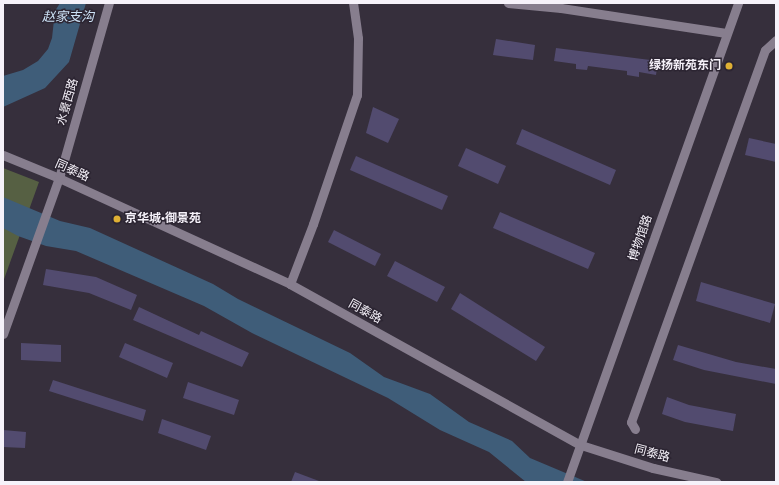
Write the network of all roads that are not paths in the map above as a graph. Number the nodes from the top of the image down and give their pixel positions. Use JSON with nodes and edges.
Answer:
{"nodes":[{"id":1,"x":109,"y":3,"type":"edge"},
{"id":2,"x":353,"y":3,"type":"edge"},
{"id":3,"x":508,"y":3,"type":"edge"},
{"id":4,"x":738,"y":3,"type":"edge"},
{"id":5,"x":726,"y":33,"type":"junction"},
{"id":6,"x":776,"y":40,"type":"edge"},
{"id":7,"x":3,"y":155,"type":"edge"},
{"id":8,"x":59,"y":178,"type":"junction"},
{"id":9,"x":290,"y":284,"type":"junction"},
{"id":10,"x":3,"y":334,"type":"edge"},
{"id":11,"x":635,"y":429,"type":"dead end"},
{"id":12,"x":581,"y":445,"type":"junction"},
{"id":13,"x":568,"y":482,"type":"edge"},
{"id":14,"x":716,"y":482,"type":"edge"}],
"edges":[{"from":1,"to":8,"type":"street","name":"水景西路"},
{"from":2,"to":9,"type":"street"},
{"from":3,"to":5,"type":"street"},
{"from":4,"to":5,"type":"street","name":"博物馆路"},
{"from":5,"to":12,"type":"street","name":"博物馆路"},
{"from":6,"to":11,"type":"street"},
{"from":7,"to":8,"type":"street","name":"同泰路"},
{"from":8,"to":9,"type":"street","name":"同泰路"},
{"from":8,"to":10,"type":"street","name":"水景西路"},
{"from":9,"to":12,"type":"street","name":"同泰路"},
{"from":12,"to":13,"type":"street","name":"博物馆路"},
{"from":12,"to":14,"type":"street","name":"同泰路"}]}
